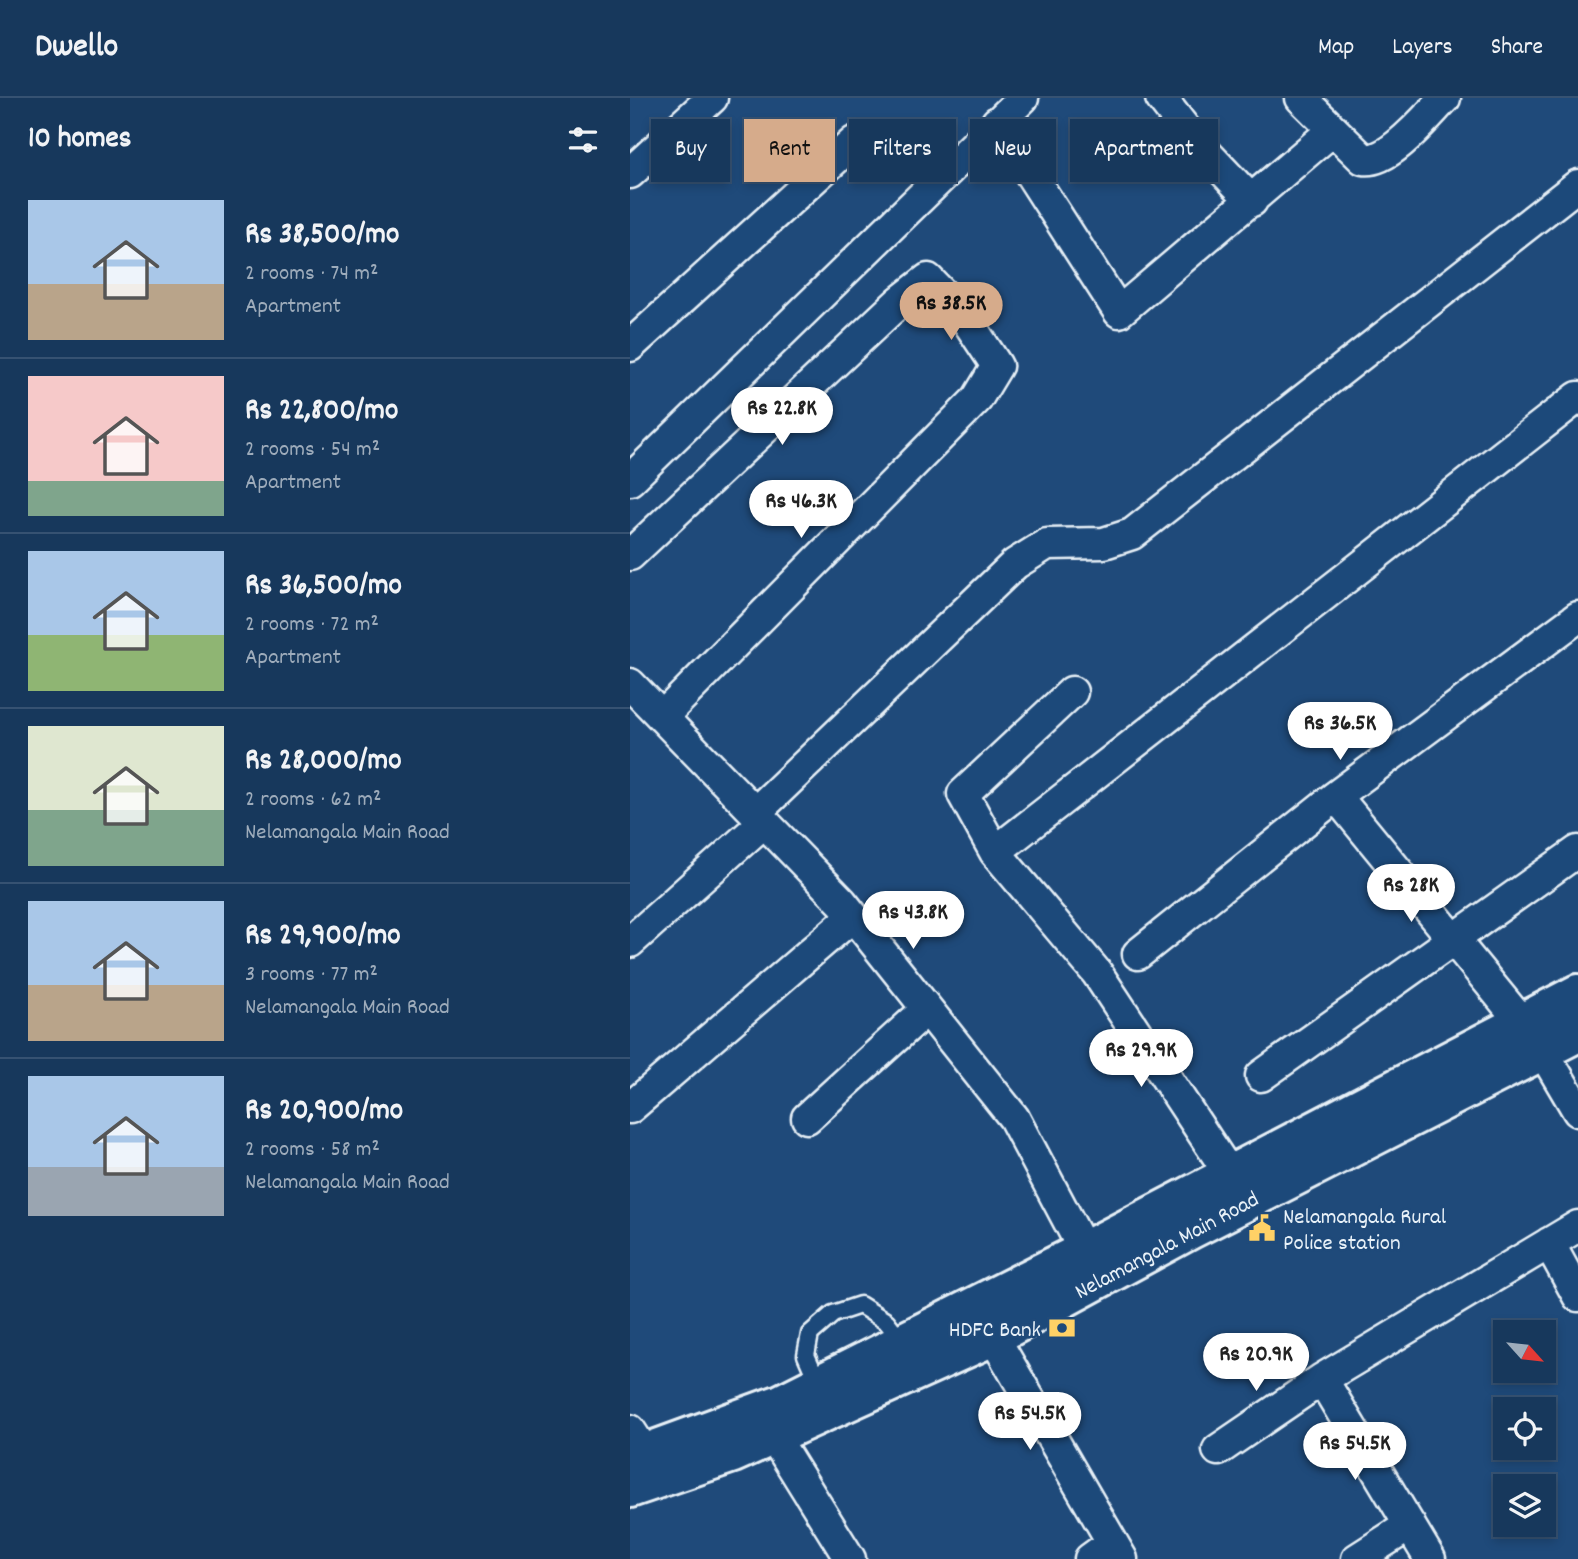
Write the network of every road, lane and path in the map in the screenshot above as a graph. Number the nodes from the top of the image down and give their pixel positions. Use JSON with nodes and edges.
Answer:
{"nodes":[{"id":1,"x":712,"y":98,"type":"edge"},
{"id":2,"x":1023,"y":98,"type":"edge"},
{"id":3,"x":1161,"y":98,"type":"edge"},
{"id":4,"x":1301,"y":98,"type":"edge"},
{"id":5,"x":1445,"y":98,"type":"edge"},
{"id":6,"x":1000,"y":119,"type":"edge"},
{"id":7,"x":1333,"y":130,"type":"junction"},
{"id":8,"x":849,"y":147,"type":"edge"},
{"id":9,"x":970,"y":148,"type":"edge"},
{"id":10,"x":630,"y":173,"type":"edge"},
{"id":11,"x":1036,"y":182,"type":"edge"},
{"id":12,"x":1578,"y":185,"type":"edge"},
{"id":13,"x":1252,"y":201,"type":"junction"},
{"id":14,"x":630,"y":346,"type":"edge"},
{"id":15,"x":1578,"y":397,"type":"edge"},
{"id":16,"x":630,"y":480,"type":"edge"},
{"id":17,"x":630,"y":555,"type":"edge"},
{"id":18,"x":1578,"y":617,"type":"edge"},
{"id":19,"x":630,"y":684,"type":"edge"},
{"id":20,"x":1072,"y":692,"type":"dead end"},
{"id":21,"x":662,"y":717,"type":"junction"},
{"id":22,"x":1336,"y":796,"type":"junction"},
{"id":23,"x":760,"y":817,"type":"junction"},
{"id":24,"x":1578,"y":851,"type":"edge"},
{"id":25,"x":995,"y":852,"type":"junction"},
{"id":26,"x":853,"y":916,"type":"junction"},
{"id":27,"x":1457,"y":940,"type":"junction"},
{"id":28,"x":630,"y":942,"type":"edge"},
{"id":29,"x":1138,"y":954,"type":"dead end"},
{"id":30,"x":1578,"y":995,"type":"edge"},
{"id":31,"x":927,"y":1009,"type":"junction"},
{"id":32,"x":1578,"y":1032,"type":"edge"},
{"id":33,"x":1533,"y":1037,"type":"junction"},
{"id":34,"x":1261,"y":1076,"type":"dead end"},
{"id":35,"x":630,"y":1108,"type":"edge"},
{"id":36,"x":1578,"y":1111,"type":"edge"},
{"id":37,"x":807,"y":1118,"type":"dead end"},
{"id":38,"x":1231,"y":1176,"type":"junction"},
{"id":39,"x":1578,"y":1226,"type":"edge"},
{"id":40,"x":1549,"y":1243,"type":"junction"},
{"id":41,"x":1085,"y":1269,"type":"junction"},
{"id":42,"x":1578,"y":1296,"type":"edge"},
{"id":43,"x":993,"y":1336,"type":"junction"},
{"id":44,"x":903,"y":1343,"type":"junction"},
{"id":45,"x":1322,"y":1379,"type":"junction"},
{"id":46,"x":826,"y":1397,"type":"junction"},
{"id":47,"x":773,"y":1435,"type":"junction"},
{"id":48,"x":635,"y":1447,"type":"edge"},
{"id":49,"x":1218,"y":1450,"type":"dead end"},
{"id":50,"x":630,"y":1488,"type":"edge"},
{"id":51,"x":1410,"y":1525,"type":"junction"},
{"id":52,"x":1108,"y":1554,"type":"edge"},
{"id":53,"x":850,"y":1559,"type":"edge"},
{"id":54,"x":1357,"y":1559,"type":"edge"},
{"id":55,"x":1430,"y":1559,"type":"edge"}],
"edges":[{"from":1,"to":10,"type":"street"},
{"from":2,"to":6,"type":"street"},
{"from":3,"to":13,"type":"street"},
{"from":4,"to":7,"type":"street"},
{"from":5,"to":7,"type":"street"},
{"from":7,"to":13,"type":"street"},
{"from":8,"to":14,"type":"street"},
{"from":9,"to":16,"type":"street"},
{"from":11,"to":13,"type":"street"},
{"from":12,"to":23,"type":"street"},
{"from":15,"to":25,"type":"street"},
{"from":17,"to":21,"type":"street"},
{"from":18,"to":22,"type":"street"},
{"from":19,"to":21,"type":"street"},
{"from":20,"to":25,"type":"street"},
{"from":21,"to":23,"type":"street"},
{"from":22,"to":27,"type":"street"},
{"from":22,"to":29,"type":"street"},
{"from":23,"to":26,"type":"street"},
{"from":23,"to":28,"type":"street"},
{"from":24,"to":27,"type":"street"},
{"from":25,"to":38,"type":"street"},
{"from":26,"to":31,"type":"street"},
{"from":26,"to":35,"type":"street"},
{"from":27,"to":33,"type":"street"},
{"from":27,"to":34,"type":"street"},
{"from":30,"to":33,"type":"main road"},
{"from":31,"to":37,"type":"street"},
{"from":31,"to":41,"type":"street"},
{"from":32,"to":33,"type":"main road","name":"Nelamangala Main Road"},
{"from":33,"to":36,"type":"street"},
{"from":33,"to":38,"type":"main road"},
{"from":33,"to":41,"type":"main road","name":"Nelamangala Main Road"},
{"from":38,"to":41,"type":"main road"},
{"from":39,"to":40,"type":"street"},
{"from":40,"to":42,"type":"street"},
{"from":40,"to":45,"type":"street"},
{"from":41,"to":43,"type":"main road","name":"Nelamangala Main Road"},
{"from":41,"to":44,"type":"main road"},
{"from":43,"to":46,"type":"main road","name":"Nelamangala Main Road"},
{"from":43,"to":52,"type":"street"},
{"from":44,"to":46,"type":"main road"},
{"from":44,"to":46,"type":"lane"},
{"from":45,"to":49,"type":"street"},
{"from":45,"to":51,"type":"street"},
{"from":46,"to":47,"type":"main road","name":"Nelamangala Main Road"},
{"from":46,"to":48,"type":"main road"},
{"from":47,"to":50,"type":"main road","name":"Nelamangala Main Road"},
{"from":47,"to":53,"type":"street"},
{"from":51,"to":54,"type":"street"},
{"from":51,"to":55,"type":"street"}]}
